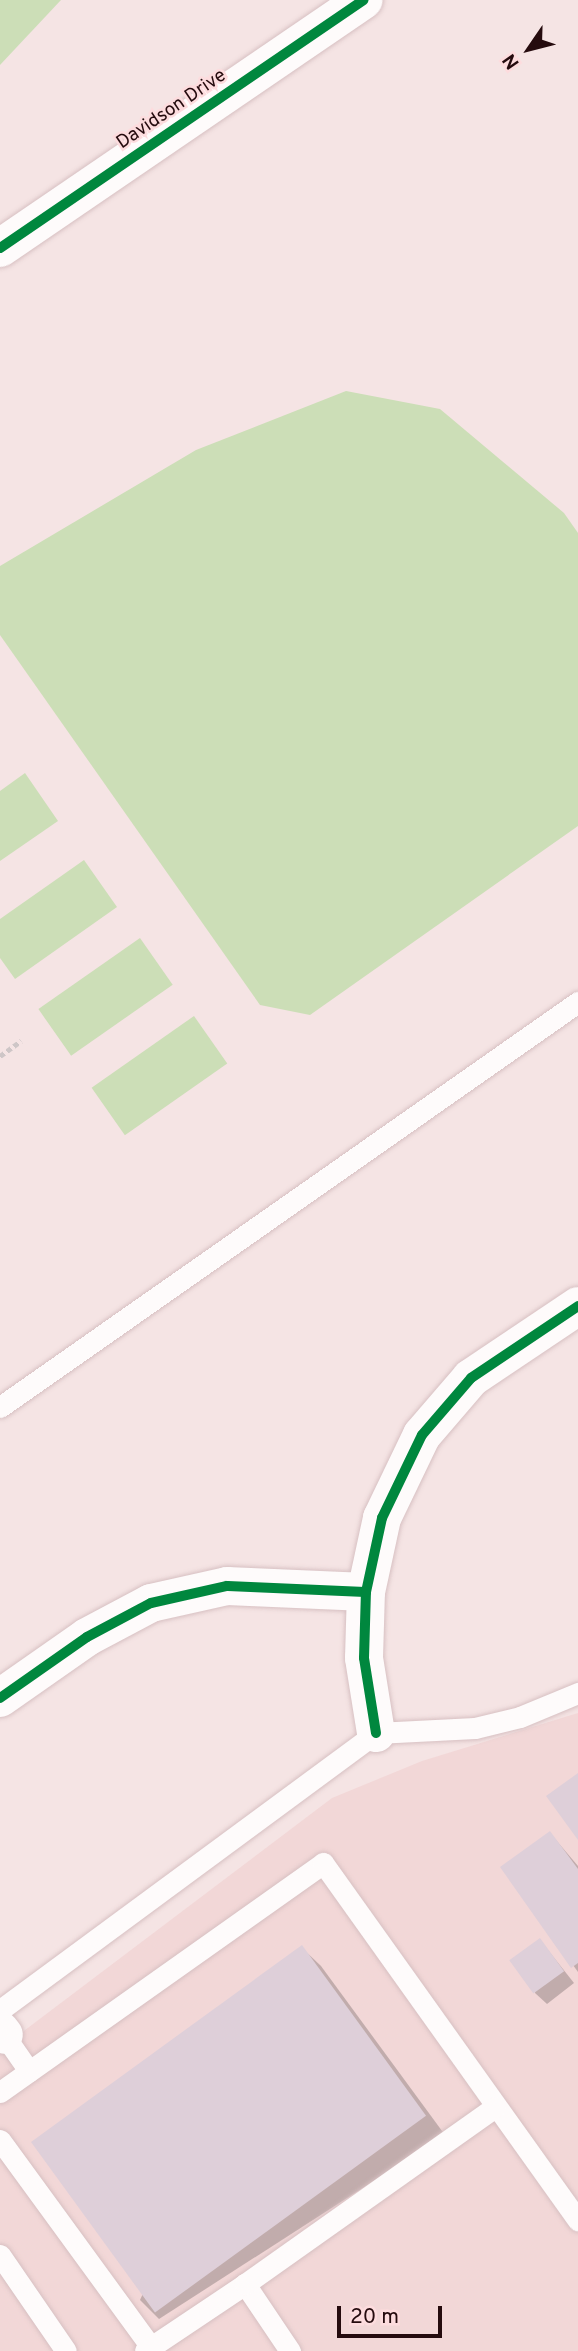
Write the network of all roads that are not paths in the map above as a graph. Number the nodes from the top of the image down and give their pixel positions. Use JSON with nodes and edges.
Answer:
{"nodes":[{"id":1,"x":364,"y":0,"type":"edge"},
{"id":2,"x":0,"y":248,"type":"edge"},
{"id":3,"x":578,"y":1002,"type":"edge"},
{"id":4,"x":578,"y":1306,"type":"edge"},
{"id":5,"x":0,"y":1406,"type":"edge"},
{"id":6,"x":366,"y":1592,"type":"junction"},
{"id":7,"x":578,"y":1693,"type":"edge"},
{"id":8,"x":0,"y":1698,"type":"edge"},
{"id":9,"x":376,"y":1733,"type":"junction"},
{"id":10,"x":1,"y":2025,"type":"edge"},
{"id":11,"x":29,"y":2071,"type":"junction"},
{"id":12,"x":0,"y":2092,"type":"edge"},
{"id":13,"x":495,"y":2107,"type":"junction"},
{"id":14,"x":0,"y":2140,"type":"edge"},
{"id":15,"x":578,"y":2220,"type":"edge"},
{"id":16,"x":0,"y":2255,"type":"edge"},
{"id":17,"x":245,"y":2284,"type":"junction"},
{"id":18,"x":148,"y":2349,"type":"edge"},
{"id":19,"x":66,"y":2351,"type":"edge"},
{"id":20,"x":290,"y":2351,"type":"edge"}],
"edges":[{"from":1,"to":2,"type":"street","name":"Davidson Drive"},
{"from":3,"to":5,"type":"lane"},
{"from":4,"to":6,"type":"street"},
{"from":6,"to":8,"type":"street"},
{"from":6,"to":9,"type":"street"},
{"from":7,"to":9,"type":"lane"},
{"from":9,"to":10,"type":"lane"},
{"from":10,"to":11,"type":"lane"},
{"from":11,"to":12,"type":"lane"},
{"from":11,"to":13,"type":"lane"},
{"from":13,"to":15,"type":"lane"},
{"from":13,"to":17,"type":"lane"},
{"from":14,"to":18,"type":"lane"},
{"from":16,"to":19,"type":"lane"},
{"from":17,"to":18,"type":"lane"},
{"from":17,"to":20,"type":"lane"}]}
